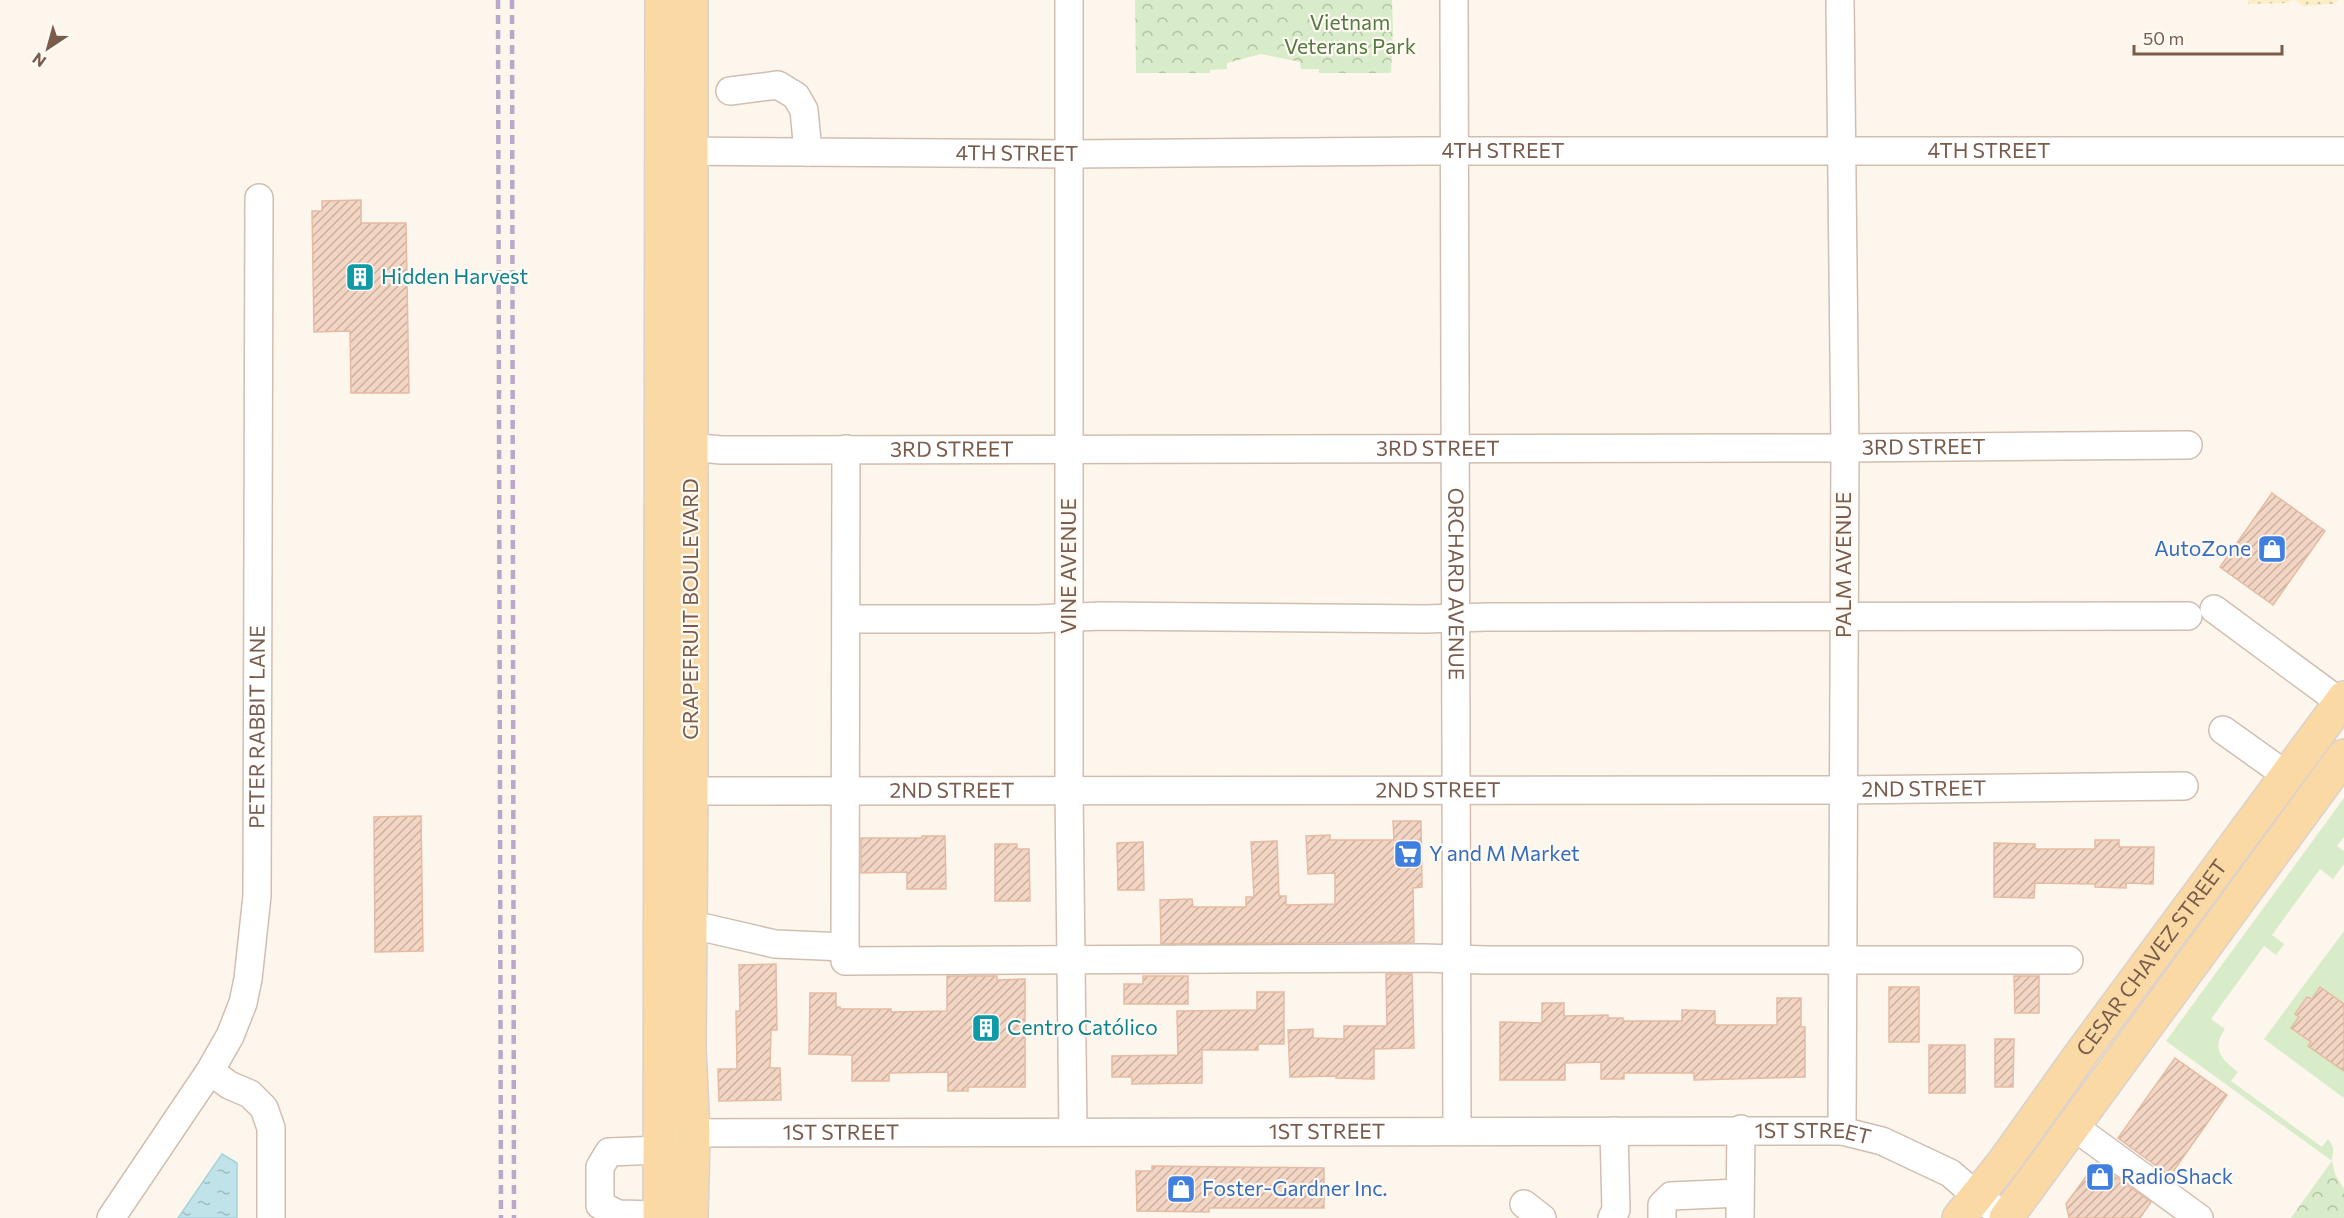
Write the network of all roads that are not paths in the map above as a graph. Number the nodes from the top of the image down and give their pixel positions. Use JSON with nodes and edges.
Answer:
{"nodes":[{"id":1,"x":662,"y":0,"type":"edge"},
{"id":2,"x":691,"y":0,"type":"edge"},
{"id":3,"x":1069,"y":0,"type":"edge"},
{"id":4,"x":1454,"y":0,"type":"edge"},
{"id":5,"x":1840,"y":0,"type":"edge"},
{"id":6,"x":730,"y":91,"type":"dead end"},
{"id":7,"x":678,"y":151,"type":"junction"},
{"id":8,"x":1456,"y":151,"type":"junction"},
{"id":9,"x":2344,"y":151,"type":"edge"},
{"id":10,"x":808,"y":152,"type":"junction"},
{"id":11,"x":1842,"y":152,"type":"junction"},
{"id":12,"x":1069,"y":154,"type":"junction"},
{"id":13,"x":259,"y":198,"type":"dead end"},
{"id":14,"x":2188,"y":445,"type":"dead end"},
{"id":15,"x":690,"y":447,"type":"junction"},
{"id":16,"x":1455,"y":448,"type":"junction"},
{"id":17,"x":1845,"y":448,"type":"junction"},
{"id":18,"x":1070,"y":449,"type":"junction"},
{"id":19,"x":846,"y":450,"type":"junction"},
{"id":20,"x":1069,"y":617,"type":"junction"},
{"id":21,"x":1844,"y":617,"type":"junction"},
{"id":22,"x":1455,"y":618,"type":"junction"},
{"id":23,"x":846,"y":619,"type":"junction"},
{"id":24,"x":2343,"y":701,"type":"edge"},
{"id":25,"x":2223,"y":729,"type":"dead end"},
{"id":26,"x":2344,"y":756,"type":"edge"},
{"id":27,"x":2286,"y":775,"type":"junction"},
{"id":28,"x":2184,"y":786,"type":"dead end"},
{"id":29,"x":1456,"y":789,"type":"junction"},
{"id":30,"x":846,"y":790,"type":"junction"},
{"id":31,"x":1843,"y":790,"type":"junction"},
{"id":32,"x":692,"y":791,"type":"junction"},
{"id":33,"x":1069,"y":791,"type":"junction"},
{"id":34,"x":691,"y":928,"type":"junction"},
{"id":35,"x":845,"y":947,"type":"junction"},
{"id":36,"x":1456,"y":959,"type":"junction"},
{"id":37,"x":1071,"y":960,"type":"junction"},
{"id":38,"x":1843,"y":960,"type":"junction"},
{"id":39,"x":2069,"y":960,"type":"dead end"},
{"id":40,"x":210,"y":1071,"type":"junction"},
{"id":41,"x":2073,"y":1126,"type":"junction"},
{"id":42,"x":1741,"y":1130,"type":"junction"},
{"id":43,"x":1457,"y":1131,"type":"junction"},
{"id":44,"x":1614,"y":1131,"type":"junction"},
{"id":45,"x":1842,"y":1131,"type":"junction"},
{"id":46,"x":1073,"y":1132,"type":"junction"},
{"id":47,"x":693,"y":1133,"type":"junction"},
{"id":48,"x":660,"y":1141,"type":"junction"},
{"id":49,"x":1740,"y":1206,"type":"edge"},
{"id":50,"x":1968,"y":1207,"type":"edge"},
{"id":51,"x":670,"y":1217,"type":"edge"},
{"id":52,"x":111,"y":1218,"type":"edge"},
{"id":53,"x":271,"y":1218,"type":"edge"},
{"id":54,"x":1612,"y":1218,"type":"edge"},
{"id":55,"x":1662,"y":1218,"type":"edge"},
{"id":56,"x":2006,"y":1218,"type":"edge"},
{"id":57,"x":2199,"y":1218,"type":"edge"}],
"edges":[{"from":1,"to":7,"type":"main road","name":"GRAPEFRUIT BOULEVARD"},
{"from":2,"to":7,"type":"main road","name":"GRAPEFRUIT BOULEVARD"},
{"from":3,"to":12,"type":"street","name":"VINE AVENUE"},
{"from":4,"to":8,"type":"street","name":"ORCHARD AVENUE"},
{"from":5,"to":11,"type":"street","name":"PALM AVENUE"},
{"from":6,"to":10,"type":"street"},
{"from":7,"to":10,"type":"street","name":"4TH STREET"},
{"from":7,"to":15,"type":"main road","name":"GRAPEFRUIT BOULEVARD"},
{"from":7,"to":48,"type":"main road","name":"GRAPEFRUIT BOULEVARD"},
{"from":8,"to":11,"type":"street","name":"4TH STREET"},
{"from":8,"to":12,"type":"street","name":"4TH STREET"},
{"from":8,"to":16,"type":"street","name":"ORCHARD AVENUE"},
{"from":9,"to":11,"type":"street","name":"4TH STREET"},
{"from":10,"to":12,"type":"street","name":"4TH STREET"},
{"from":11,"to":17,"type":"street","name":"PALM AVENUE"},
{"from":12,"to":18,"type":"street","name":"VINE AVENUE"},
{"from":13,"to":40,"type":"street","name":"PETER RABBIT LANE"},
{"from":14,"to":17,"type":"street","name":"3RD STREET"},
{"from":15,"to":19,"type":"street","name":"3RD STREET"},
{"from":15,"to":32,"type":"main road","name":"GRAPEFRUIT BOULEVARD"},
{"from":16,"to":17,"type":"street","name":"3RD STREET"},
{"from":16,"to":18,"type":"street","name":"3RD STREET"},
{"from":16,"to":22,"type":"street","name":"ORCHARD AVENUE"},
{"from":17,"to":21,"type":"street","name":"PALM AVENUE"},
{"from":18,"to":19,"type":"street","name":"3RD STREET"},
{"from":18,"to":20,"type":"street","name":"VINE AVENUE"},
{"from":19,"to":23,"type":"street"},
{"from":20,"to":22,"type":"street"},
{"from":20,"to":23,"type":"street"},
{"from":20,"to":33,"type":"street","name":"VINE AVENUE"},
{"from":21,"to":22,"type":"street"},
{"from":21,"to":24,"type":"street"},
{"from":21,"to":31,"type":"street","name":"PALM AVENUE"},
{"from":22,"to":29,"type":"street","name":"ORCHARD AVENUE"},
{"from":23,"to":30,"type":"street"},
{"from":24,"to":27,"type":"main road","name":"CESAR CHAVEZ STREET"},
{"from":25,"to":27,"type":"street"},
{"from":26,"to":41,"type":"main road","name":"CESAR CHAVEZ STREET"},
{"from":27,"to":50,"type":"main road","name":"CESAR CHAVEZ STREET"},
{"from":28,"to":31,"type":"street","name":"2ND STREET"},
{"from":29,"to":31,"type":"street","name":"2ND STREET"},
{"from":29,"to":33,"type":"street","name":"2ND STREET"},
{"from":29,"to":36,"type":"street","name":"ORCHARD AVENUE"},
{"from":30,"to":32,"type":"street","name":"2ND STREET"},
{"from":30,"to":33,"type":"street","name":"2ND STREET"},
{"from":30,"to":35,"type":"street"},
{"from":31,"to":38,"type":"street","name":"PALM AVENUE"},
{"from":32,"to":34,"type":"main road","name":"GRAPEFRUIT BOULEVARD"},
{"from":33,"to":37,"type":"street","name":"VINE AVENUE"},
{"from":34,"to":35,"type":"street"},
{"from":34,"to":47,"type":"main road","name":"GRAPEFRUIT BOULEVARD"},
{"from":35,"to":37,"type":"street"},
{"from":36,"to":37,"type":"street"},
{"from":36,"to":38,"type":"street"},
{"from":36,"to":43,"type":"street","name":"ORCHARD AVENUE"},
{"from":37,"to":46,"type":"street","name":"VINE AVENUE"},
{"from":38,"to":39,"type":"street"},
{"from":38,"to":45,"type":"street","name":"PALM AVENUE"},
{"from":40,"to":52,"type":"street","name":"PETER RABBIT LANE"},
{"from":40,"to":53,"type":"street"},
{"from":41,"to":56,"type":"main road","name":"CESAR CHAVEZ STREET"},
{"from":41,"to":57,"type":"street"},
{"from":42,"to":44,"type":"street","name":"1ST STREET"},
{"from":42,"to":45,"type":"street","name":"1ST STREET"},
{"from":42,"to":49,"type":"street"},
{"from":43,"to":44,"type":"street","name":"1ST STREET"},
{"from":43,"to":46,"type":"street","name":"1ST STREET"},
{"from":44,"to":54,"type":"street"},
{"from":45,"to":50,"type":"street","name":"1ST STREET"},
{"from":46,"to":47,"type":"street","name":"1ST STREET"},
{"from":47,"to":48,"type":"street","name":"1ST STREET"},
{"from":47,"to":51,"type":"main road","name":"GRAPEFRUIT BOULEVARD"},
{"from":48,"to":51,"type":"main road","name":"GRAPEFRUIT BOULEVARD"},
{"from":48,"to":51,"type":"street","name":"1ST STREET"},
{"from":49,"to":55,"type":"street"},
{"from":50,"to":56,"type":"street","name":"1ST STREET"}]}
